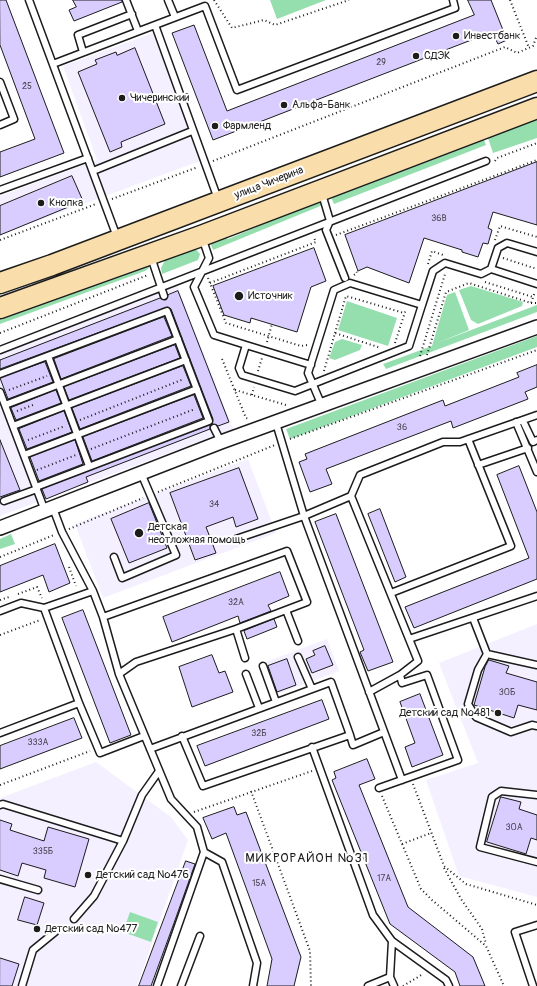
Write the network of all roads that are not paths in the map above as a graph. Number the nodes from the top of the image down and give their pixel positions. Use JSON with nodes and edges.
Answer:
{"nodes":[{"id":1,"x":29,"y":0,"type":"edge"},
{"id":2,"x":126,"y":0,"type":"edge"},
{"id":3,"x":168,"y":0,"type":"edge"},
{"id":4,"x":453,"y":0,"type":"edge"},
{"id":5,"x":132,"y":14,"type":"junction"},
{"id":6,"x":175,"y":17,"type":"junction"},
{"id":7,"x":155,"y":25,"type":"junction"},
{"id":8,"x":138,"y":31,"type":"junction"},
{"id":9,"x":83,"y":52,"type":"junction"},
{"id":10,"x":53,"y":64,"type":"junction"},
{"id":11,"x":0,"y":82,"type":"edge"},
{"id":12,"x":537,"y":82,"type":"edge"},
{"id":13,"x":537,"y":108,"type":"edge"},
{"id":14,"x":0,"y":124,"type":"edge"},
{"id":15,"x":192,"y":131,"type":"junction"},
{"id":16,"x":88,"y":158,"type":"junction"},
{"id":17,"x":486,"y":162,"type":"dead end"},
{"id":18,"x":93,"y":171,"type":"junction"},
{"id":19,"x":0,"y":190,"type":"edge"},
{"id":20,"x":321,"y":191,"type":"junction"},
{"id":21,"x":220,"y":202,"type":"junction"},
{"id":22,"x":330,"y":221,"type":"junction"},
{"id":23,"x":201,"y":236,"type":"junction"},
{"id":24,"x":119,"y":240,"type":"junction"},
{"id":25,"x":537,"y":252,"type":"edge"},
{"id":26,"x":149,"y":254,"type":"junction"},
{"id":27,"x":52,"y":265,"type":"junction"},
{"id":28,"x":491,"y":269,"type":"junction"},
{"id":29,"x":205,"y":273,"type":"junction"},
{"id":30,"x":345,"y":278,"type":"road end"},
{"id":31,"x":0,"y":283,"type":"edge"},
{"id":32,"x":537,"y":284,"type":"edge"},
{"id":33,"x":59,"y":286,"type":"junction"},
{"id":34,"x":162,"y":288,"type":"junction"},
{"id":35,"x":164,"y":296,"type":"dead end"},
{"id":36,"x":422,"y":305,"type":"junction"},
{"id":37,"x":0,"y":308,"type":"edge"},
{"id":38,"x":537,"y":327,"type":"edge"},
{"id":39,"x":178,"y":339,"type":"junction"},
{"id":40,"x":246,"y":345,"type":"junction"},
{"id":41,"x":0,"y":350,"type":"edge"},
{"id":42,"x":48,"y":356,"type":"junction"},
{"id":43,"x":186,"y":360,"type":"junction"},
{"id":44,"x":311,"y":365,"type":"junction"},
{"id":45,"x":0,"y":374,"type":"edge"},
{"id":46,"x":313,"y":384,"type":"junction"},
{"id":47,"x":58,"y":385,"type":"junction"},
{"id":48,"x":197,"y":389,"type":"junction"},
{"id":49,"x":0,"y":393,"type":"edge"},
{"id":50,"x":5,"y":405,"type":"junction"},
{"id":51,"x":66,"y":405,"type":"junction"},
{"id":52,"x":322,"y":406,"type":"junction"},
{"id":53,"x":537,"y":415,"type":"edge"},
{"id":54,"x":523,"y":421,"type":"junction"},
{"id":55,"x":516,"y":422,"type":"junction"},
{"id":56,"x":276,"y":423,"type":"junction"},
{"id":57,"x":13,"y":426,"type":"junction"},
{"id":58,"x":214,"y":428,"type":"dead end"},
{"id":59,"x":77,"y":435,"type":"junction"},
{"id":60,"x":468,"y":439,"type":"junction"},
{"id":61,"x":537,"y":440,"type":"edge"},
{"id":62,"x":221,"y":442,"type":"junction"},
{"id":63,"x":528,"y":448,"type":"junction"},
{"id":64,"x":24,"y":455,"type":"junction"},
{"id":65,"x":478,"y":465,"type":"junction"},
{"id":66,"x":89,"y":466,"type":"junction"},
{"id":67,"x":537,"y":472,"type":"edge"},
{"id":68,"x":141,"y":473,"type":"junction"},
{"id":69,"x":36,"y":488,"type":"junction"},
{"id":70,"x":351,"y":496,"type":"junction"},
{"id":71,"x":4,"y":501,"type":"dead end"},
{"id":72,"x":49,"y":509,"type":"junction"},
{"id":73,"x":304,"y":516,"type":"junction"},
{"id":74,"x":0,"y":528,"type":"edge"},
{"id":75,"x":236,"y":539,"type":"dead end"},
{"id":76,"x":114,"y":557,"type":"dead end"},
{"id":77,"x":93,"y":591,"type":"junction"},
{"id":78,"x":390,"y":593,"type":"junction"},
{"id":79,"x":537,"y":596,"type":"edge"},
{"id":80,"x":44,"y":608,"type":"junction"},
{"id":81,"x":286,"y":610,"type":"junction"},
{"id":82,"x":0,"y":611,"type":"edge"},
{"id":83,"x":103,"y":617,"type":"junction"},
{"id":84,"x":472,"y":618,"type":"junction"},
{"id":85,"x":236,"y":629,"type":"junction"},
{"id":86,"x":409,"y":639,"type":"junction"},
{"id":87,"x":298,"y":641,"type":"dead end"},
{"id":88,"x":487,"y":654,"type":"junction"},
{"id":89,"x":298,"y":657,"type":"dead end"},
{"id":90,"x":245,"y":658,"type":"dead end"},
{"id":91,"x":537,"y":665,"type":"edge"},
{"id":92,"x":263,"y":666,"type":"dead end"},
{"id":93,"x":119,"y":674,"type":"junction"},
{"id":94,"x":246,"y":674,"type":"dead end"},
{"id":95,"x":400,"y":675,"type":"junction"},
{"id":96,"x":312,"y":689,"type":"junction"},
{"id":97,"x":369,"y":692,"type":"junction"},
{"id":98,"x":276,"y":702,"type":"junction"},
{"id":99,"x":79,"y":703,"type":"junction"},
{"id":100,"x":259,"y":708,"type":"junction"},
{"id":101,"x":537,"y":726,"type":"edge"},
{"id":102,"x":384,"y":732,"type":"junction"},
{"id":103,"x":0,"y":733,"type":"edge"},
{"id":104,"x":350,"y":735,"type":"junction"},
{"id":105,"x":144,"y":736,"type":"junction"},
{"id":106,"x":182,"y":736,"type":"junction"},
{"id":107,"x":312,"y":747,"type":"junction"},
{"id":108,"x":150,"y":749,"type":"junction"},
{"id":109,"x":159,"y":771,"type":"junction"},
{"id":110,"x":402,"y":780,"type":"junction"},
{"id":111,"x":379,"y":788,"type":"road end"},
{"id":112,"x":537,"y":795,"type":"edge"},
{"id":113,"x":0,"y":805,"type":"edge"},
{"id":114,"x":123,"y":841,"type":"junction"},
{"id":115,"x":204,"y":852,"type":"junction"},
{"id":116,"x":537,"y":862,"type":"edge"},
{"id":117,"x":0,"y":879,"type":"edge"},
{"id":118,"x":38,"y":890,"type":"dead end"},
{"id":119,"x":74,"y":919,"type":"dead end"},
{"id":120,"x":537,"y":925,"type":"edge"},
{"id":121,"x":55,"y":932,"type":"dead end"},
{"id":122,"x":200,"y":936,"type":"dead end"},
{"id":123,"x":392,"y":941,"type":"junction"},
{"id":124,"x":390,"y":977,"type":"junction"},
{"id":125,"x":22,"y":986,"type":"edge"},
{"id":126,"x":157,"y":986,"type":"edge"},
{"id":127,"x":181,"y":986,"type":"edge"},
{"id":128,"x":253,"y":986,"type":"edge"},
{"id":129,"x":368,"y":986,"type":"edge"},
{"id":130,"x":394,"y":986,"type":"edge"},
{"id":131,"x":449,"y":986,"type":"edge"},
{"id":132,"x":533,"y":986,"type":"edge"}],
"edges":[{"from":1,"to":10,"type":"lane"},
{"from":2,"to":5,"type":"lane"},
{"from":3,"to":6,"type":"lane"},
{"from":4,"to":6,"type":"lane"},
{"from":5,"to":8,"type":"lane"},
{"from":5,"to":9,"type":"lane"},
{"from":6,"to":7,"type":"lane"},
{"from":7,"to":8,"type":"lane"},
{"from":7,"to":15,"type":"lane"},
{"from":8,"to":9,"type":"lane"},
{"from":9,"to":10,"type":"lane"},
{"from":10,"to":16,"type":"lane"},
{"from":11,"to":14,"type":"lane"},
{"from":12,"to":21,"type":"main road","name":"улица Чичерина"},
{"from":13,"to":20,"type":"main road"},
{"from":15,"to":18,"type":"lane"},
{"from":15,"to":21,"type":"lane"},
{"from":16,"to":18,"type":"lane"},
{"from":16,"to":19,"type":"lane"},
{"from":17,"to":22,"type":"lane"},
{"from":18,"to":24,"type":"lane"},
{"from":20,"to":22,"type":"lane"},
{"from":20,"to":23,"type":"main road"},
{"from":21,"to":24,"type":"main road","name":"улица Чичерина"},
{"from":22,"to":29,"type":"lane"},
{"from":22,"to":30,"type":"lane"},
{"from":23,"to":26,"type":"main road"},
{"from":23,"to":29,"type":"lane"},
{"from":24,"to":27,"type":"main road","name":"улица Чичерина"},
{"from":25,"to":28,"type":"lane"},
{"from":26,"to":33,"type":"main road"},
{"from":26,"to":34,"type":"lane"},
{"from":27,"to":31,"type":"main road","name":"улица Чичерина"},
{"from":27,"to":33,"type":"main road"},
{"from":28,"to":32,"type":"lane"},
{"from":28,"to":36,"type":"lane"},
{"from":29,"to":34,"type":"lane"},
{"from":29,"to":40,"type":"lane"},
{"from":33,"to":37,"type":"main road"},
{"from":34,"to":35,"type":"lane"},
{"from":34,"to":41,"type":"lane"},
{"from":36,"to":44,"type":"lane"},
{"from":36,"to":46,"type":"lane"},
{"from":38,"to":52,"type":"street"},
{"from":39,"to":42,"type":"lane"},
{"from":39,"to":43,"type":"lane"},
{"from":39,"to":47,"type":"lane"},
{"from":40,"to":44,"type":"lane"},
{"from":40,"to":46,"type":"lane"},
{"from":42,"to":45,"type":"lane"},
{"from":42,"to":47,"type":"lane"},
{"from":43,"to":48,"type":"lane"},
{"from":43,"to":51,"type":"lane"},
{"from":44,"to":46,"type":"lane"},
{"from":46,"to":52,"type":"lane"},
{"from":47,"to":50,"type":"lane"},
{"from":47,"to":51,"type":"lane"},
{"from":48,"to":59,"type":"lane"},
{"from":48,"to":66,"type":"lane"},
{"from":49,"to":50,"type":"lane"},
{"from":50,"to":57,"type":"lane"},
{"from":51,"to":57,"type":"lane"},
{"from":51,"to":59,"type":"lane"},
{"from":52,"to":56,"type":"street"},
{"from":53,"to":54,"type":"lane"},
{"from":54,"to":55,"type":"lane"},
{"from":54,"to":61,"type":"lane"},
{"from":55,"to":60,"type":"lane"},
{"from":55,"to":63,"type":"lane"},
{"from":56,"to":62,"type":"street"},
{"from":56,"to":73,"type":"lane"},
{"from":57,"to":64,"type":"lane"},
{"from":58,"to":62,"type":"lane"},
{"from":59,"to":64,"type":"lane"},
{"from":59,"to":66,"type":"lane"},
{"from":60,"to":65,"type":"lane"},
{"from":60,"to":70,"type":"lane"},
{"from":62,"to":68,"type":"street"},
{"from":63,"to":65,"type":"lane"},
{"from":63,"to":67,"type":"lane"},
{"from":64,"to":69,"type":"lane"},
{"from":65,"to":78,"type":"lane"},
{"from":66,"to":69,"type":"lane"},
{"from":68,"to":72,"type":"street"},
{"from":68,"to":76,"type":"lane"},
{"from":69,"to":71,"type":"lane"},
{"from":69,"to":72,"type":"lane"},
{"from":70,"to":73,"type":"lane"},
{"from":70,"to":78,"type":"lane"},
{"from":72,"to":74,"type":"street"},
{"from":72,"to":77,"type":"lane"},
{"from":73,"to":75,"type":"lane"},
{"from":73,"to":97,"type":"lane"},
{"from":77,"to":80,"type":"lane"},
{"from":77,"to":83,"type":"lane"},
{"from":78,"to":86,"type":"lane"},
{"from":79,"to":84,"type":"lane"},
{"from":80,"to":82,"type":"lane"},
{"from":80,"to":99,"type":"lane"},
{"from":81,"to":83,"type":"lane"},
{"from":81,"to":85,"type":"lane"},
{"from":81,"to":87,"type":"lane"},
{"from":83,"to":93,"type":"lane"},
{"from":84,"to":86,"type":"lane"},
{"from":84,"to":88,"type":"lane"},
{"from":85,"to":90,"type":"lane"},
{"from":85,"to":93,"type":"lane"},
{"from":86,"to":95,"type":"lane"},
{"from":88,"to":91,"type":"lane"},
{"from":88,"to":101,"type":"lane"},
{"from":89,"to":96,"type":"lane"},
{"from":92,"to":98,"type":"lane"},
{"from":93,"to":105,"type":"lane"},
{"from":94,"to":100,"type":"lane"},
{"from":95,"to":97,"type":"lane"},
{"from":95,"to":110,"type":"lane"},
{"from":96,"to":98,"type":"lane"},
{"from":96,"to":104,"type":"lane"},
{"from":97,"to":102,"type":"lane"},
{"from":98,"to":100,"type":"lane"},
{"from":99,"to":103,"type":"lane"},
{"from":99,"to":105,"type":"lane"},
{"from":100,"to":106,"type":"lane"},
{"from":102,"to":104,"type":"lane"},
{"from":102,"to":110,"type":"lane"},
{"from":104,"to":107,"type":"lane"},
{"from":105,"to":108,"type":"lane"},
{"from":106,"to":107,"type":"lane"},
{"from":106,"to":108,"type":"lane"},
{"from":107,"to":123,"type":"lane"},
{"from":108,"to":109,"type":"lane"},
{"from":109,"to":114,"type":"lane"},
{"from":109,"to":115,"type":"lane"},
{"from":110,"to":111,"type":"lane"},
{"from":112,"to":116,"type":"lane"},
{"from":113,"to":114,"type":"lane"},
{"from":114,"to":119,"type":"lane"},
{"from":115,"to":126,"type":"lane"},
{"from":115,"to":128,"type":"lane"},
{"from":117,"to":118,"type":"lane"},
{"from":120,"to":132,"type":"lane"},
{"from":121,"to":125,"type":"lane"},
{"from":122,"to":127,"type":"lane"},
{"from":123,"to":124,"type":"lane"},
{"from":123,"to":131,"type":"lane"},
{"from":124,"to":129,"type":"lane"},
{"from":124,"to":130,"type":"lane"}]}
